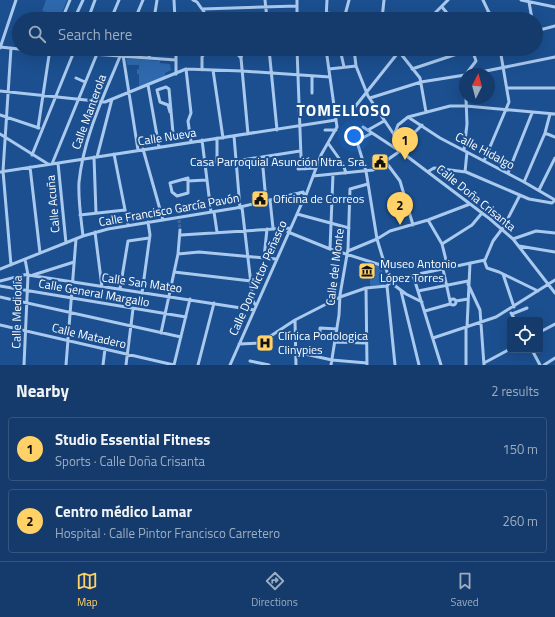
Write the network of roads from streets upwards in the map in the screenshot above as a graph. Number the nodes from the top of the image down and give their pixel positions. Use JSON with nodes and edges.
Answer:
{"nodes":[{"id":1,"x":16,"y":0,"type":"edge"},
{"id":2,"x":70,"y":0,"type":"edge"},
{"id":3,"x":83,"y":0,"type":"edge"},
{"id":4,"x":95,"y":0,"type":"edge"},
{"id":5,"x":119,"y":0,"type":"edge"},
{"id":6,"x":143,"y":0,"type":"edge"},
{"id":7,"x":157,"y":0,"type":"edge"},
{"id":8,"x":174,"y":0,"type":"edge"},
{"id":9,"x":194,"y":0,"type":"edge"},
{"id":10,"x":265,"y":0,"type":"edge"},
{"id":11,"x":297,"y":0,"type":"edge"},
{"id":12,"x":326,"y":0,"type":"edge"},
{"id":13,"x":349,"y":0,"type":"edge"},
{"id":14,"x":384,"y":0,"type":"edge"},
{"id":15,"x":448,"y":0,"type":"edge"},
{"id":16,"x":483,"y":0,"type":"edge"},
{"id":17,"x":521,"y":0,"type":"edge"},
{"id":18,"x":198,"y":1,"type":"edge"},
{"id":19,"x":529,"y":2,"type":"junction"},
{"id":20,"x":540,"y":2,"type":"edge"},
{"id":21,"x":297,"y":6,"type":"junction"},
{"id":22,"x":266,"y":7,"type":"junction"},
{"id":23,"x":442,"y":7,"type":"junction"},
{"id":24,"x":555,"y":7,"type":"edge"},
{"id":25,"x":202,"y":9,"type":"junction"},
{"id":26,"x":65,"y":12,"type":"edge"},
{"id":27,"x":78,"y":12,"type":"edge"},
{"id":28,"x":91,"y":12,"type":"edge"},
{"id":29,"x":114,"y":12,"type":"edge"},
{"id":30,"x":138,"y":12,"type":"edge"},
{"id":31,"x":155,"y":12,"type":"edge"},
{"id":32,"x":175,"y":12,"type":"edge"},
{"id":33,"x":204,"y":12,"type":"edge"},
{"id":34,"x":266,"y":12,"type":"edge"},
{"id":35,"x":297,"y":12,"type":"edge"},
{"id":36,"x":326,"y":12,"type":"edge"},
{"id":37,"x":346,"y":12,"type":"edge"},
{"id":38,"x":383,"y":12,"type":"edge"},
{"id":39,"x":437,"y":12,"type":"edge"},
{"id":40,"x":446,"y":12,"type":"edge"},
{"id":41,"x":489,"y":12,"type":"edge"},
{"id":42,"x":531,"y":12,"type":"edge"},
{"id":43,"x":555,"y":26,"type":"edge"},
{"id":44,"x":543,"y":29,"type":"edge"},
{"id":45,"x":0,"y":46,"type":"edge"},
{"id":46,"x":11,"y":48,"type":"joint"},
{"id":47,"x":49,"y":56,"type":"edge"},
{"id":48,"x":73,"y":56,"type":"edge"},
{"id":49,"x":95,"y":56,"type":"edge"},
{"id":50,"x":122,"y":56,"type":"junction"},
{"id":51,"x":176,"y":56,"type":"edge"},
{"id":52,"x":203,"y":56,"type":"edge"},
{"id":53,"x":270,"y":56,"type":"edge"},
{"id":54,"x":297,"y":56,"type":"edge"},
{"id":55,"x":327,"y":56,"type":"edge"},
{"id":56,"x":342,"y":56,"type":"edge"},
{"id":57,"x":355,"y":56,"type":"edge"},
{"id":58,"x":395,"y":56,"type":"edge"},
{"id":59,"x":401,"y":56,"type":"edge"},
{"id":60,"x":451,"y":56,"type":"edge"},
{"id":61,"x":476,"y":56,"type":"edge"},
{"id":62,"x":501,"y":56,"type":"edge"},
{"id":63,"x":555,"y":57,"type":"edge"},
{"id":64,"x":149,"y":58,"type":"joint"},
{"id":65,"x":241,"y":58,"type":"edge"},
{"id":66,"x":176,"y":60,"type":"junction"},
{"id":67,"x":356,"y":66,"type":"junction"},
{"id":68,"x":344,"y":67,"type":"junction"},
{"id":69,"x":329,"y":68,"type":"junction"},
{"id":70,"x":471,"y":68,"type":"edge"},
{"id":71,"x":504,"y":68,"type":"junction"},
{"id":72,"x":186,"y":69,"type":"junction"},
{"id":73,"x":412,"y":69,"type":"junction"},
{"id":74,"x":202,"y":70,"type":"junction"},
{"id":75,"x":212,"y":70,"type":"junction"},
{"id":76,"x":495,"y":70,"type":"edge"},
{"id":77,"x":242,"y":71,"type":"junction"},
{"id":78,"x":271,"y":73,"type":"junction"},
{"id":79,"x":176,"y":74,"type":"junction"},
{"id":80,"x":298,"y":75,"type":"junction"},
{"id":81,"x":312,"y":76,"type":"junction"},
{"id":82,"x":459,"y":76,"type":"edge"},
{"id":83,"x":330,"y":77,"type":"junction"},
{"id":84,"x":76,"y":78,"type":"dead end"},
{"id":85,"x":85,"y":82,"type":"junction"},
{"id":86,"x":420,"y":82,"type":"junction"},
{"id":87,"x":148,"y":85,"type":"junction"},
{"id":88,"x":508,"y":88,"type":"junction"},
{"id":89,"x":555,"y":88,"type":"edge"},
{"id":90,"x":157,"y":90,"type":"junction"},
{"id":91,"x":0,"y":91,"type":"edge"},
{"id":92,"x":366,"y":91,"type":"junction"},
{"id":93,"x":7,"y":92,"type":"junction"},
{"id":94,"x":129,"y":92,"type":"junction"},
{"id":95,"x":149,"y":92,"type":"junction"},
{"id":96,"x":312,"y":93,"type":"dead end"},
{"id":97,"x":43,"y":95,"type":"junction"},
{"id":98,"x":56,"y":97,"type":"junction"},
{"id":99,"x":370,"y":98,"type":"junction"},
{"id":100,"x":78,"y":99,"type":"junction"},
{"id":101,"x":112,"y":99,"type":"junction"},
{"id":102,"x":100,"y":102,"type":"junction"},
{"id":103,"x":466,"y":106,"type":"junction"},
{"id":104,"x":354,"y":108,"type":"dead end"},
{"id":105,"x":506,"y":110,"type":"junction"},
{"id":106,"x":170,"y":112,"type":"junction"},
{"id":107,"x":426,"y":112,"type":"junction"},
{"id":108,"x":532,"y":113,"type":"junction"},
{"id":109,"x":550,"y":114,"type":"junction"},
{"id":110,"x":555,"y":114,"type":"edge"},
{"id":111,"x":0,"y":115,"type":"edge"},
{"id":112,"x":408,"y":116,"type":"junction"},
{"id":113,"x":6,"y":117,"type":"junction"},
{"id":114,"x":336,"y":120,"type":"junction"},
{"id":115,"x":384,"y":121,"type":"junction"},
{"id":116,"x":299,"y":126,"type":"junction"},
{"id":117,"x":422,"y":126,"type":"junction"},
{"id":118,"x":363,"y":127,"type":"dead end"},
{"id":119,"x":38,"y":128,"type":"junction"},
{"id":120,"x":353,"y":129,"type":"dead end"},
{"id":121,"x":42,"y":130,"type":"junction"},
{"id":122,"x":277,"y":130,"type":"junction"},
{"id":123,"x":325,"y":130,"type":"dead end"},
{"id":124,"x":336,"y":130,"type":"junction"},
{"id":125,"x":368,"y":130,"type":"junction"},
{"id":126,"x":173,"y":133,"type":"dead end"},
{"id":127,"x":372,"y":133,"type":"junction"},
{"id":128,"x":545,"y":133,"type":"junction"},
{"id":129,"x":0,"y":134,"type":"edge"},
{"id":130,"x":248,"y":134,"type":"junction"},
{"id":131,"x":394,"y":135,"type":"junction"},
{"id":132,"x":234,"y":136,"type":"junction"},
{"id":133,"x":5,"y":137,"type":"junction"},
{"id":134,"x":217,"y":138,"type":"junction"},
{"id":135,"x":223,"y":138,"type":"junction"},
{"id":136,"x":555,"y":138,"type":"edge"},
{"id":137,"x":202,"y":140,"type":"junction"},
{"id":138,"x":191,"y":142,"type":"junction"},
{"id":139,"x":356,"y":142,"type":"junction"},
{"id":140,"x":328,"y":143,"type":"junction"},
{"id":141,"x":401,"y":145,"type":"junction"},
{"id":142,"x":159,"y":147,"type":"junction"},
{"id":143,"x":2,"y":149,"type":"edge"},
{"id":144,"x":143,"y":149,"type":"junction"},
{"id":145,"x":138,"y":150,"type":"junction"},
{"id":146,"x":399,"y":150,"type":"junction"},
{"id":147,"x":300,"y":151,"type":"junction"},
{"id":148,"x":466,"y":151,"type":"junction"},
{"id":149,"x":32,"y":154,"type":"junction"},
{"id":150,"x":114,"y":154,"type":"junction"},
{"id":151,"x":95,"y":157,"type":"junction"},
{"id":152,"x":262,"y":157,"type":"junction"},
{"id":153,"x":555,"y":158,"type":"edge"},
{"id":154,"x":82,"y":159,"type":"junction"},
{"id":155,"x":411,"y":159,"type":"junction"},
{"id":156,"x":385,"y":161,"type":"junction"},
{"id":157,"x":484,"y":161,"type":"junction"},
{"id":158,"x":236,"y":162,"type":"junction"},
{"id":159,"x":58,"y":163,"type":"junction"},
{"id":160,"x":218,"y":163,"type":"dead end"},
{"id":161,"x":48,"y":164,"type":"junction"},
{"id":162,"x":52,"y":164,"type":"junction"},
{"id":163,"x":30,"y":167,"type":"junction"},
{"id":164,"x":316,"y":168,"type":"junction"},
{"id":165,"x":298,"y":169,"type":"dead end"},
{"id":166,"x":306,"y":169,"type":"junction"},
{"id":167,"x":366,"y":171,"type":"junction"},
{"id":168,"x":429,"y":171,"type":"junction"},
{"id":169,"x":1,"y":172,"type":"edge"},
{"id":170,"x":465,"y":172,"type":"junction"},
{"id":171,"x":346,"y":173,"type":"junction"},
{"id":172,"x":508,"y":173,"type":"junction"},
{"id":173,"x":332,"y":174,"type":"junction"},
{"id":174,"x":313,"y":176,"type":"junction"},
{"id":175,"x":206,"y":180,"type":"junction"},
{"id":176,"x":188,"y":181,"type":"junction"},
{"id":177,"x":524,"y":182,"type":"junction"},
{"id":178,"x":368,"y":184,"type":"junction"},
{"id":179,"x":310,"y":185,"type":"junction"},
{"id":180,"x":539,"y":190,"type":"junction"},
{"id":181,"x":300,"y":193,"type":"junction"},
{"id":182,"x":520,"y":195,"type":"junction"},
{"id":183,"x":304,"y":198,"type":"junction"},
{"id":184,"x":268,"y":201,"type":"junction"},
{"id":185,"x":332,"y":201,"type":"junction"},
{"id":186,"x":350,"y":201,"type":"junction"},
{"id":187,"x":555,"y":201,"type":"edge"},
{"id":188,"x":470,"y":204,"type":"junction"},
{"id":189,"x":241,"y":207,"type":"junction"},
{"id":190,"x":125,"y":210,"type":"junction"},
{"id":191,"x":213,"y":212,"type":"junction"},
{"id":192,"x":96,"y":213,"type":"junction"},
{"id":193,"x":482,"y":213,"type":"junction"},
{"id":194,"x":296,"y":214,"type":"junction"},
{"id":195,"x":80,"y":215,"type":"junction"},
{"id":196,"x":163,"y":220,"type":"junction"},
{"id":197,"x":428,"y":220,"type":"junction"},
{"id":198,"x":148,"y":222,"type":"junction"},
{"id":199,"x":331,"y":224,"type":"junction"},
{"id":200,"x":128,"y":225,"type":"junction"},
{"id":201,"x":413,"y":225,"type":"junction"},
{"id":202,"x":273,"y":228,"type":"junction"},
{"id":203,"x":290,"y":228,"type":"junction"},
{"id":204,"x":349,"y":228,"type":"junction"},
{"id":205,"x":267,"y":229,"type":"junction"},
{"id":206,"x":502,"y":229,"type":"junction"},
{"id":207,"x":180,"y":230,"type":"tunnel mouth"},
{"id":208,"x":246,"y":231,"type":"junction"},
{"id":209,"x":95,"y":232,"type":"junction"},
{"id":210,"x":217,"y":232,"type":"junction"},
{"id":211,"x":288,"y":232,"type":"junction"},
{"id":212,"x":555,"y":233,"type":"edge"},
{"id":213,"x":181,"y":235,"type":"junction"},
{"id":214,"x":83,"y":236,"type":"junction"},
{"id":215,"x":149,"y":238,"type":"junction"},
{"id":216,"x":76,"y":239,"type":"junction"},
{"id":217,"x":377,"y":239,"type":"junction"},
{"id":218,"x":513,"y":239,"type":"junction"},
{"id":219,"x":66,"y":243,"type":"junction"},
{"id":220,"x":442,"y":244,"type":"junction"},
{"id":221,"x":519,"y":246,"type":"junction"},
{"id":222,"x":330,"y":249,"type":"junction"},
{"id":223,"x":555,"y":252,"type":"edge"},
{"id":224,"x":40,"y":253,"type":"junction"},
{"id":225,"x":348,"y":253,"type":"junction"},
{"id":226,"x":178,"y":254,"type":"junction"},
{"id":227,"x":249,"y":256,"type":"junction"},
{"id":228,"x":264,"y":258,"type":"junction"},
{"id":229,"x":24,"y":259,"type":"junction"},
{"id":230,"x":276,"y":259,"type":"junction"},
{"id":231,"x":484,"y":260,"type":"junction"},
{"id":232,"x":74,"y":262,"type":"junction"},
{"id":233,"x":470,"y":263,"type":"junction"},
{"id":234,"x":11,"y":265,"type":"junction"},
{"id":235,"x":384,"y":266,"type":"junction"},
{"id":236,"x":448,"y":268,"type":"junction"},
{"id":237,"x":0,"y":269,"type":"edge"},
{"id":238,"x":443,"y":269,"type":"junction"},
{"id":239,"x":174,"y":272,"type":"junction"},
{"id":240,"x":503,"y":274,"type":"junction"},
{"id":241,"x":29,"y":275,"type":"junction"},
{"id":242,"x":413,"y":275,"type":"junction"},
{"id":243,"x":555,"y":280,"type":"edge"},
{"id":244,"x":0,"y":281,"type":"edge"},
{"id":245,"x":251,"y":281,"type":"junction"},
{"id":246,"x":390,"y":281,"type":"junction"},
{"id":247,"x":72,"y":282,"type":"junction"},
{"id":248,"x":468,"y":283,"type":"junction"},
{"id":249,"x":548,"y":285,"type":"junction"},
{"id":250,"x":0,"y":286,"type":"edge"},
{"id":251,"x":387,"y":286,"type":"junction"},
{"id":252,"x":446,"y":286,"type":"junction"},
{"id":253,"x":102,"y":287,"type":"junction"},
{"id":254,"x":366,"y":288,"type":"junction"},
{"id":255,"x":120,"y":290,"type":"junction"},
{"id":256,"x":27,"y":291,"type":"junction"},
{"id":257,"x":401,"y":291,"type":"junction"},
{"id":258,"x":418,"y":291,"type":"junction"},
{"id":259,"x":538,"y":291,"type":"junction"},
{"id":260,"x":142,"y":292,"type":"junction"},
{"id":261,"x":555,"y":293,"type":"edge"},
{"id":262,"x":0,"y":296,"type":"edge"},
{"id":263,"x":169,"y":297,"type":"junction"},
{"id":264,"x":340,"y":297,"type":"junction"},
{"id":265,"x":468,"y":298,"type":"junction"},
{"id":266,"x":70,"y":299,"type":"junction"},
{"id":267,"x":190,"y":299,"type":"junction"},
{"id":268,"x":27,"y":302,"type":"junction"},
{"id":269,"x":422,"y":302,"type":"junction"},
{"id":270,"x":214,"y":303,"type":"junction"},
{"id":271,"x":450,"y":303,"type":"junction"},
{"id":272,"x":514,"y":307,"type":"junction"},
{"id":273,"x":255,"y":308,"type":"junction"},
{"id":274,"x":527,"y":308,"type":"dead end"},
{"id":275,"x":133,"y":309,"type":"junction"},
{"id":276,"x":510,"y":310,"type":"junction"},
{"id":277,"x":425,"y":311,"type":"junction"},
{"id":278,"x":69,"y":312,"type":"junction"},
{"id":279,"x":165,"y":314,"type":"junction"},
{"id":280,"x":512,"y":314,"type":"junction"},
{"id":281,"x":186,"y":317,"type":"junction"},
{"id":282,"x":514,"y":317,"type":"edge"},
{"id":283,"x":295,"y":320,"type":"junction"},
{"id":284,"x":482,"y":323,"type":"junction"},
{"id":285,"x":555,"y":324,"type":"edge"},
{"id":286,"x":0,"y":325,"type":"edge"},
{"id":287,"x":131,"y":326,"type":"junction"},
{"id":288,"x":337,"y":328,"type":"junction"},
{"id":289,"x":466,"y":328,"type":"junction"},
{"id":290,"x":543,"y":330,"type":"edge"},
{"id":291,"x":26,"y":331,"type":"junction"},
{"id":292,"x":161,"y":333,"type":"junction"},
{"id":293,"x":336,"y":336,"type":"junction"},
{"id":294,"x":181,"y":337,"type":"junction"},
{"id":295,"x":433,"y":338,"type":"junction"},
{"id":296,"x":67,"y":340,"type":"junction"},
{"id":297,"x":335,"y":342,"type":"junction"},
{"id":298,"x":366,"y":343,"type":"junction"},
{"id":299,"x":239,"y":344,"type":"junction"},
{"id":300,"x":105,"y":349,"type":"junction"},
{"id":301,"x":507,"y":351,"type":"edge"},
{"id":302,"x":296,"y":352,"type":"junction"},
{"id":303,"x":534,"y":353,"type":"edge"},
{"id":304,"x":127,"y":354,"type":"junction"},
{"id":305,"x":555,"y":358,"type":"edge"},
{"id":306,"x":150,"y":360,"type":"junction"},
{"id":307,"x":250,"y":360,"type":"dead end"},
{"id":308,"x":332,"y":360,"type":"junction"},
{"id":309,"x":367,"y":364,"type":"edge"},
{"id":310,"x":484,"y":364,"type":"edge"},
{"id":311,"x":24,"y":365,"type":"edge"},
{"id":312,"x":66,"y":365,"type":"edge"},
{"id":313,"x":103,"y":365,"type":"edge"},
{"id":314,"x":126,"y":365,"type":"edge"},
{"id":315,"x":149,"y":365,"type":"edge"},
{"id":316,"x":174,"y":365,"type":"edge"},
{"id":317,"x":198,"y":365,"type":"edge"},
{"id":318,"x":230,"y":365,"type":"edge"},
{"id":319,"x":269,"y":365,"type":"edge"},
{"id":320,"x":296,"y":365,"type":"edge"},
{"id":321,"x":331,"y":365,"type":"edge"},
{"id":322,"x":395,"y":365,"type":"edge"},
{"id":323,"x":419,"y":365,"type":"edge"},
{"id":324,"x":441,"y":365,"type":"edge"},
{"id":325,"x":466,"y":365,"type":"edge"},
{"id":326,"x":540,"y":365,"type":"edge"},
{"id":327,"x":544,"y":365,"type":"edge"}],
"edges":[{"from":1,"to":45,"type":"street"},
{"from":2,"to":26,"type":"street"},
{"from":3,"to":27,"type":"street"},
{"from":4,"to":28,"type":"street"},
{"from":5,"to":29,"type":"street"},
{"from":6,"to":30,"type":"street"},
{"from":7,"to":31,"type":"street"},
{"from":8,"to":32,"type":"street"},
{"from":9,"to":18,"type":"street"},
{"from":10,"to":22,"type":"street"},
{"from":11,"to":21,"type":"street"},
{"from":12,"to":36,"type":"street"},
{"from":13,"to":37,"type":"street"},
{"from":14,"to":38,"type":"street"},
{"from":15,"to":23,"type":"street"},
{"from":16,"to":41,"type":"street"},
{"from":17,"to":19,"type":"street"},
{"from":18,"to":25,"type":"street"},
{"from":19,"to":20,"type":"street"},
{"from":19,"to":42,"type":"street"},
{"from":20,"to":24,"type":"street"},
{"from":21,"to":22,"type":"street"},
{"from":21,"to":35,"type":"street"},
{"from":22,"to":25,"type":"street"},
{"from":22,"to":34,"type":"street"},
{"from":23,"to":39,"type":"street"},
{"from":23,"to":40,"type":"street"},
{"from":25,"to":33,"type":"street"},
{"from":43,"to":44,"type":"street"},
{"from":45,"to":46,"type":"street"},
{"from":46,"to":93,"type":"street"},
{"from":47,"to":97,"type":"street"},
{"from":48,"to":98,"type":"street"},
{"from":49,"to":85,"type":"street"},
{"from":50,"to":64,"type":"street"},
{"from":50,"to":94,"type":"street"},
{"from":50,"to":102,"type":"street","name":"Calle Manterola"},
{"from":51,"to":66,"type":"street"},
{"from":52,"to":74,"type":"street"},
{"from":53,"to":78,"type":"street"},
{"from":54,"to":80,"type":"street"},
{"from":55,"to":69,"type":"street"},
{"from":56,"to":68,"type":"street"},
{"from":57,"to":67,"type":"street","name":"Calle Doña Crisanta"},
{"from":58,"to":92,"type":"street"},
{"from":59,"to":73,"type":"street"},
{"from":60,"to":73,"type":"street"},
{"from":61,"to":70,"type":"street"},
{"from":62,"to":71,"type":"street"},
{"from":63,"to":71,"type":"street"},
{"from":64,"to":66,"type":"street"},
{"from":65,"to":77,"type":"street"},
{"from":66,"to":79,"type":"street"},
{"from":67,"to":68,"type":"street"},
{"from":67,"to":92,"type":"street","name":"Calle Doña Crisanta"},
{"from":68,"to":69,"type":"street"},
{"from":69,"to":83,"type":"street"},
{"from":71,"to":76,"type":"street"},
{"from":71,"to":88,"type":"street"},
{"from":72,"to":74,"type":"street"},
{"from":72,"to":79,"type":"street"},
{"from":72,"to":138,"type":"street"},
{"from":73,"to":86,"type":"street"},
{"from":74,"to":75,"type":"street"},
{"from":75,"to":77,"type":"street"},
{"from":75,"to":135,"type":"street"},
{"from":77,"to":78,"type":"street"},
{"from":77,"to":130,"type":"street"},
{"from":78,"to":80,"type":"street"},
{"from":78,"to":122,"type":"street"},
{"from":79,"to":87,"type":"street"},
{"from":80,"to":81,"type":"street"},
{"from":80,"to":116,"type":"street"},
{"from":81,"to":83,"type":"street"},
{"from":81,"to":96,"type":"street"},
{"from":82,"to":86,"type":"street"},
{"from":83,"to":114,"type":"street"},
{"from":84,"to":85,"type":"street"},
{"from":85,"to":100,"type":"street"},
{"from":86,"to":99,"type":"street"},
{"from":86,"to":107,"type":"street"},
{"from":87,"to":94,"type":"street"},
{"from":87,"to":95,"type":"street"},
{"from":88,"to":89,"type":"street"},
{"from":88,"to":105,"type":"street"},
{"from":90,"to":95,"type":"street"},
{"from":90,"to":106,"type":"street"},
{"from":90,"to":106,"type":"street"},
{"from":91,"to":93,"type":"street"},
{"from":92,"to":99,"type":"street","name":"Calle Doña Crisanta"},
{"from":92,"to":104,"type":"street"},
{"from":93,"to":97,"type":"street"},
{"from":93,"to":113,"type":"street"},
{"from":94,"to":101,"type":"street"},
{"from":94,"to":145,"type":"street"},
{"from":95,"to":142,"type":"street"},
{"from":97,"to":98,"type":"street"},
{"from":97,"to":119,"type":"street"},
{"from":98,"to":100,"type":"street"},
{"from":98,"to":121,"type":"street"},
{"from":99,"to":115,"type":"street","name":"Calle Doña Crisanta"},
{"from":100,"to":102,"type":"street"},
{"from":100,"to":162,"type":"street"},
{"from":101,"to":102,"type":"street"},
{"from":101,"to":151,"type":"street"},
{"from":102,"to":154,"type":"street","name":"Calle Manterola"},
{"from":103,"to":105,"type":"street"},
{"from":103,"to":107,"type":"street"},
{"from":103,"to":148,"type":"street"},
{"from":105,"to":108,"type":"street"},
{"from":105,"to":157,"type":"street"},
{"from":106,"to":126,"type":"street"},
{"from":107,"to":112,"type":"street"},
{"from":108,"to":109,"type":"street"},
{"from":108,"to":172,"type":"street"},
{"from":109,"to":110,"type":"street"},
{"from":109,"to":128,"type":"street"},
{"from":111,"to":113,"type":"street"},
{"from":112,"to":117,"type":"street","name":"Calle Hidalgo"},
{"from":112,"to":131,"type":"street"},
{"from":113,"to":119,"type":"street"},
{"from":113,"to":133,"type":"street"},
{"from":114,"to":116,"type":"street","name":"Calle Nueva"},
{"from":114,"to":124,"type":"street"},
{"from":115,"to":125,"type":"street"},
{"from":115,"to":131,"type":"street","name":"Calle Doña Crisanta"},
{"from":116,"to":122,"type":"street","name":"Calle Nueva"},
{"from":116,"to":147,"type":"street"},
{"from":117,"to":141,"type":"street"},
{"from":117,"to":148,"type":"street","name":"Calle Hidalgo"},
{"from":118,"to":125,"type":"street","name":"Calle Doña Crisanta"},
{"from":119,"to":121,"type":"street"},
{"from":120,"to":139,"type":"street"},
{"from":121,"to":149,"type":"street"},
{"from":122,"to":130,"type":"street","name":"Calle Nueva"},
{"from":123,"to":124,"type":"street"},
{"from":124,"to":140,"type":"street","name":"Calle Don Víctor Peñasco"},
{"from":125,"to":127,"type":"street","name":"Calle Doña Crisanta"},
{"from":127,"to":139,"type":"street"},
{"from":127,"to":146,"type":"street","name":"Calle Doña Crisanta"},
{"from":128,"to":136,"type":"street"},
{"from":128,"to":177,"type":"street"},
{"from":129,"to":133,"type":"street"},
{"from":130,"to":132,"type":"street","name":"Calle Nueva"},
{"from":131,"to":141,"type":"street","name":"Calle Doña Crisanta"},
{"from":132,"to":135,"type":"street","name":"Calle Nueva"},
{"from":132,"to":158,"type":"street"},
{"from":133,"to":143,"type":"street"},
{"from":133,"to":149,"type":"street"},
{"from":134,"to":135,"type":"street","name":"Calle Nueva"},
{"from":134,"to":137,"type":"street","name":"Calle Nueva"},
{"from":134,"to":160,"type":"street"},
{"from":137,"to":138,"type":"street","name":"Calle Nueva"},
{"from":137,"to":175,"type":"street"},
{"from":138,"to":142,"type":"street","name":"Calle Nueva"},
{"from":139,"to":167,"type":"street"},
{"from":140,"to":164,"type":"street","name":"Calle Don Víctor Peñasco"},
{"from":140,"to":171,"type":"street"},
{"from":141,"to":146,"type":"street"},
{"from":141,"to":155,"type":"street","name":"Calle Doña Crisanta"},
{"from":142,"to":144,"type":"street","name":"Calle Nueva"},
{"from":143,"to":169,"type":"street"},
{"from":144,"to":145,"type":"street","name":"Calle Nueva"},
{"from":144,"to":196,"type":"street"},
{"from":145,"to":150,"type":"street","name":"Calle Nueva"},
{"from":146,"to":155,"type":"street","name":"Calle Doña Crisanta"},
{"from":146,"to":156,"type":"street"},
{"from":147,"to":152,"type":"street"},
{"from":147,"to":166,"type":"street"},
{"from":148,"to":157,"type":"street","name":"Calle Hidalgo"},
{"from":148,"to":170,"type":"street"},
{"from":149,"to":161,"type":"street"},
{"from":150,"to":151,"type":"street","name":"Calle Nueva"},
{"from":150,"to":190,"type":"street"},
{"from":151,"to":154,"type":"street","name":"Calle Nueva"},
{"from":151,"to":192,"type":"street"},
{"from":152,"to":158,"type":"street"},
{"from":152,"to":184,"type":"street"},
{"from":153,"to":180,"type":"street"},
{"from":154,"to":159,"type":"street","name":"Calle Nueva"},
{"from":154,"to":195,"type":"street","name":"Calle Manterola"},
{"from":155,"to":168,"type":"street","name":"Calle Doña Crisanta"},
{"from":156,"to":167,"type":"street"},
{"from":156,"to":201,"type":"street"},
{"from":157,"to":172,"type":"street","name":"Calle Hidalgo"},
{"from":158,"to":189,"type":"street"},
{"from":159,"to":162,"type":"street","name":"Calle Nueva"},
{"from":159,"to":219,"type":"street","name":"Calle Acuña"},
{"from":161,"to":162,"type":"street","name":"Calle Nueva"},
{"from":161,"to":163,"type":"street","name":"Calle Nueva"},
{"from":163,"to":169,"type":"street","name":"Calle Nueva"},
{"from":163,"to":224,"type":"street"},
{"from":164,"to":166,"type":"street"},
{"from":164,"to":174,"type":"street","name":"Calle Don Víctor Peñasco"},
{"from":165,"to":166,"type":"street"},
{"from":167,"to":171,"type":"street"},
{"from":167,"to":178,"type":"street"},
{"from":168,"to":170,"type":"street"},
{"from":168,"to":188,"type":"street","name":"Calle Doña Crisanta"},
{"from":169,"to":234,"type":"street"},
{"from":170,"to":182,"type":"street"},
{"from":171,"to":173,"type":"street"},
{"from":172,"to":177,"type":"street","name":"Calle Hidalgo"},
{"from":173,"to":174,"type":"street"},
{"from":173,"to":185,"type":"street"},
{"from":174,"to":179,"type":"street","name":"Calle Don Víctor Peñasco"},
{"from":175,"to":176,"type":"street"},
{"from":175,"to":191,"type":"street"},
{"from":176,"to":176,"type":"street"},
{"from":177,"to":180,"type":"street","name":"Calle Hidalgo"},
{"from":178,"to":186,"type":"street","name":"Calle del Monte"},
{"from":178,"to":217,"type":"street"},
{"from":179,"to":181,"type":"street"},
{"from":179,"to":183,"type":"street","name":"Calle Don Víctor Peñasco"},
{"from":180,"to":187,"type":"street","name":"Calle Hidalgo"},
{"from":181,"to":183,"type":"street"},
{"from":181,"to":183,"type":"street"},
{"from":181,"to":184,"type":"street","name":"Calle Francisco García Pavón"},
{"from":182,"to":187,"type":"street"},
{"from":182,"to":206,"type":"street"},
{"from":183,"to":194,"type":"street","name":"Calle Don Víctor Peñasco"},
{"from":184,"to":189,"type":"street","name":"Calle Francisco García Pavón"},
{"from":184,"to":202,"type":"street"},
{"from":185,"to":186,"type":"street"},
{"from":185,"to":199,"type":"street"},
{"from":186,"to":204,"type":"street","name":"Calle del Monte"},
{"from":188,"to":193,"type":"street","name":"Calle Doña Crisanta"},
{"from":188,"to":197,"type":"street"},
{"from":189,"to":191,"type":"street","name":"Calle Francisco García Pavón"},
{"from":189,"to":208,"type":"street"},
{"from":190,"to":192,"type":"street"},
{"from":190,"to":200,"type":"street"},
{"from":191,"to":196,"type":"street","name":"Calle Francisco García Pavón"},
{"from":191,"to":210,"type":"street"},
{"from":192,"to":195,"type":"street"},
{"from":193,"to":206,"type":"street","name":"Calle Doña Crisanta"},
{"from":193,"to":220,"type":"street"},
{"from":194,"to":199,"type":"street"},
{"from":194,"to":203,"type":"street","name":"Calle Don Víctor Peñasco"},
{"from":195,"to":214,"type":"street","name":"Calle Manterola"},
{"from":196,"to":198,"type":"street","name":"Calle Francisco García Pavón"},
{"from":197,"to":201,"type":"street"},
{"from":197,"to":220,"type":"street"},
{"from":198,"to":200,"type":"street","name":"Calle Francisco García Pavón"},
{"from":198,"to":215,"type":"street"},
{"from":199,"to":204,"type":"street"},
{"from":199,"to":222,"type":"street"},
{"from":200,"to":209,"type":"street","name":"Calle Francisco García Pavón"},
{"from":201,"to":217,"type":"street"},
{"from":202,"to":203,"type":"street"},
{"from":202,"to":205,"type":"street"},
{"from":203,"to":211,"type":"street","name":"Calle Don Víctor Peñasco"},
{"from":204,"to":225,"type":"street","name":"Calle del Monte"},
{"from":205,"to":208,"type":"street"},
{"from":205,"to":228,"type":"street"},
{"from":206,"to":218,"type":"street","name":"Calle Doña Crisanta"},
{"from":206,"to":231,"type":"street"},
{"from":207,"to":213,"type":"street"},
{"from":208,"to":210,"type":"street"},
{"from":208,"to":227,"type":"street"},
{"from":209,"to":214,"type":"street","name":"Calle Francisco García Pavón"},
{"from":209,"to":253,"type":"street"},
{"from":210,"to":213,"type":"street"},
{"from":211,"to":222,"type":"street"},
{"from":211,"to":230,"type":"street","name":"Calle Don Víctor Peñasco"},
{"from":212,"to":218,"type":"street"},
{"from":213,"to":226,"type":"street"},
{"from":214,"to":216,"type":"street","name":"Calle Francisco García Pavón"},
{"from":215,"to":255,"type":"street"},
{"from":215,"to":260,"type":"street"},
{"from":216,"to":219,"type":"street","name":"Calle Francisco García Pavón"},
{"from":216,"to":232,"type":"street"},
{"from":217,"to":225,"type":"street"},
{"from":217,"to":235,"type":"street"},
{"from":218,"to":221,"type":"street","name":"Calle Doña Crisanta"},
{"from":219,"to":224,"type":"street","name":"Calle Francisco García Pavón"},
{"from":220,"to":236,"type":"street"},
{"from":221,"to":223,"type":"street"},
{"from":221,"to":249,"type":"street","name":"Calle Doña Crisanta"},
{"from":222,"to":225,"type":"street"},
{"from":224,"to":229,"type":"street","name":"Calle Francisco García Pavón"},
{"from":225,"to":235,"type":"street"},
{"from":225,"to":264,"type":"street","name":"Calle del Monte"},
{"from":226,"to":227,"type":"street"},
{"from":226,"to":239,"type":"street"},
{"from":227,"to":228,"type":"street"},
{"from":227,"to":245,"type":"street"},
{"from":228,"to":230,"type":"street"},
{"from":229,"to":234,"type":"street","name":"Calle Francisco García Pavón"},
{"from":229,"to":241,"type":"street","name":"Calle Mediodía"},
{"from":230,"to":273,"type":"street","name":"Calle Don Víctor Peñasco"},
{"from":231,"to":233,"type":"street"},
{"from":231,"to":240,"type":"street"},
{"from":232,"to":241,"type":"street"},
{"from":232,"to":247,"type":"street"},
{"from":233,"to":236,"type":"street"},
{"from":233,"to":248,"type":"street"},
{"from":234,"to":237,"type":"street","name":"Calle Francisco García Pavón"},
{"from":235,"to":246,"type":"street"},
{"from":236,"to":238,"type":"street"},
{"from":238,"to":242,"type":"street"},
{"from":238,"to":252,"type":"street"},
{"from":239,"to":245,"type":"street"},
{"from":239,"to":263,"type":"street"},
{"from":240,"to":259,"type":"street"},
{"from":240,"to":272,"type":"street"},
{"from":241,"to":244,"type":"street","name":"Calle San Mateo"},
{"from":241,"to":247,"type":"street","name":"Calle San Mateo"},
{"from":241,"to":256,"type":"street","name":"Calle Mediodía"},
{"from":242,"to":246,"type":"street"},
{"from":242,"to":258,"type":"street"},
{"from":243,"to":249,"type":"street"},
{"from":245,"to":273,"type":"street"},
{"from":246,"to":251,"type":"street"},
{"from":246,"to":257,"type":"street"},
{"from":247,"to":253,"type":"street","name":"Calle San Mateo"},
{"from":247,"to":266,"type":"street"},
{"from":248,"to":252,"type":"street"},
{"from":248,"to":265,"type":"street"},
{"from":248,"to":284,"type":"street"},
{"from":249,"to":259,"type":"street"},
{"from":249,"to":261,"type":"street","name":"Calle Doña Crisanta"},
{"from":250,"to":256,"type":"street","name":"Calle General Margallo"},
{"from":251,"to":254,"type":"street"},
{"from":251,"to":322,"type":"street"},
{"from":252,"to":258,"type":"street"},
{"from":252,"to":271,"type":"street"},
{"from":253,"to":255,"type":"street","name":"Calle San Mateo"},
{"from":254,"to":264,"type":"street"},
{"from":254,"to":298,"type":"street"},
{"from":255,"to":260,"type":"street","name":"Calle San Mateo"},
{"from":256,"to":266,"type":"street","name":"Calle General Margallo"},
{"from":256,"to":268,"type":"street","name":"Calle Mediodía"},
{"from":257,"to":269,"type":"street"},
{"from":257,"to":323,"type":"street"},
{"from":258,"to":269,"type":"street"},
{"from":259,"to":272,"type":"street"},
{"from":260,"to":263,"type":"street","name":"Calle San Mateo"},
{"from":262,"to":268,"type":"street"},
{"from":263,"to":267,"type":"street","name":"Calle San Mateo"},
{"from":263,"to":279,"type":"street"},
{"from":264,"to":283,"type":"street"},
{"from":264,"to":288,"type":"street","name":"Calle del Monte"},
{"from":265,"to":271,"type":"street"},
{"from":265,"to":289,"type":"street"},
{"from":266,"to":275,"type":"street","name":"Calle General Margallo"},
{"from":266,"to":278,"type":"street"},
{"from":267,"to":270,"type":"street","name":"Calle San Mateo"},
{"from":267,"to":281,"type":"street"},
{"from":268,"to":278,"type":"street"},
{"from":268,"to":291,"type":"street","name":"Calle Mediodía"},
{"from":269,"to":277,"type":"street"},
{"from":270,"to":273,"type":"street","name":"Calle San Mateo"},
{"from":270,"to":317,"type":"street"},
{"from":271,"to":277,"type":"street"},
{"from":272,"to":276,"type":"street"},
{"from":273,"to":299,"type":"street","name":"Calle Don Víctor Peñasco"},
{"from":274,"to":280,"type":"street"},
{"from":275,"to":279,"type":"street","name":"Calle General Margallo"},
{"from":275,"to":287,"type":"street"},
{"from":276,"to":280,"type":"street"},
{"from":276,"to":284,"type":"street"},
{"from":277,"to":295,"type":"street"},
{"from":278,"to":287,"type":"street"},
{"from":278,"to":296,"type":"street"},
{"from":279,"to":281,"type":"street","name":"Calle General Margallo"},
{"from":279,"to":292,"type":"street"},
{"from":280,"to":282,"type":"street"},
{"from":281,"to":294,"type":"street"},
{"from":283,"to":299,"type":"street"},
{"from":283,"to":302,"type":"street"},
{"from":284,"to":289,"type":"street"},
{"from":284,"to":310,"type":"street"},
{"from":285,"to":290,"type":"street"},
{"from":286,"to":291,"type":"street","name":"Calle Matadero"},
{"from":287,"to":292,"type":"street"},
{"from":287,"to":304,"type":"street"},
{"from":288,"to":293,"type":"street","name":"Calle del Monte"},
{"from":288,"to":293,"type":"street"},
{"from":289,"to":295,"type":"street"},
{"from":289,"to":325,"type":"street"},
{"from":291,"to":296,"type":"street","name":"Calle Matadero"},
{"from":291,"to":311,"type":"street","name":"Calle Mediodía"},
{"from":292,"to":294,"type":"street"},
{"from":293,"to":297,"type":"street","name":"Calle del Monte"},
{"from":294,"to":316,"type":"street"},
{"from":295,"to":324,"type":"street"},
{"from":296,"to":300,"type":"street","name":"Calle Matadero"},
{"from":296,"to":312,"type":"street"},
{"from":297,"to":298,"type":"street"},
{"from":297,"to":308,"type":"street","name":"Calle del Monte"},
{"from":298,"to":309,"type":"street"},
{"from":299,"to":318,"type":"street","name":"Calle Don Víctor Peñasco"},
{"from":300,"to":304,"type":"street","name":"Calle Matadero"},
{"from":300,"to":313,"type":"street"},
{"from":301,"to":310,"type":"street"},
{"from":302,"to":308,"type":"street"},
{"from":302,"to":320,"type":"street"},
{"from":303,"to":326,"type":"street"},
{"from":304,"to":306,"type":"street","name":"Calle Matadero"},
{"from":304,"to":314,"type":"street"},
{"from":305,"to":327,"type":"street"},
{"from":306,"to":315,"type":"street"},
{"from":306,"to":316,"type":"street","name":"Calle Matadero"},
{"from":307,"to":319,"type":"street"},
{"from":308,"to":309,"type":"street"},
{"from":308,"to":321,"type":"street","name":"Calle del Monte"}]}
